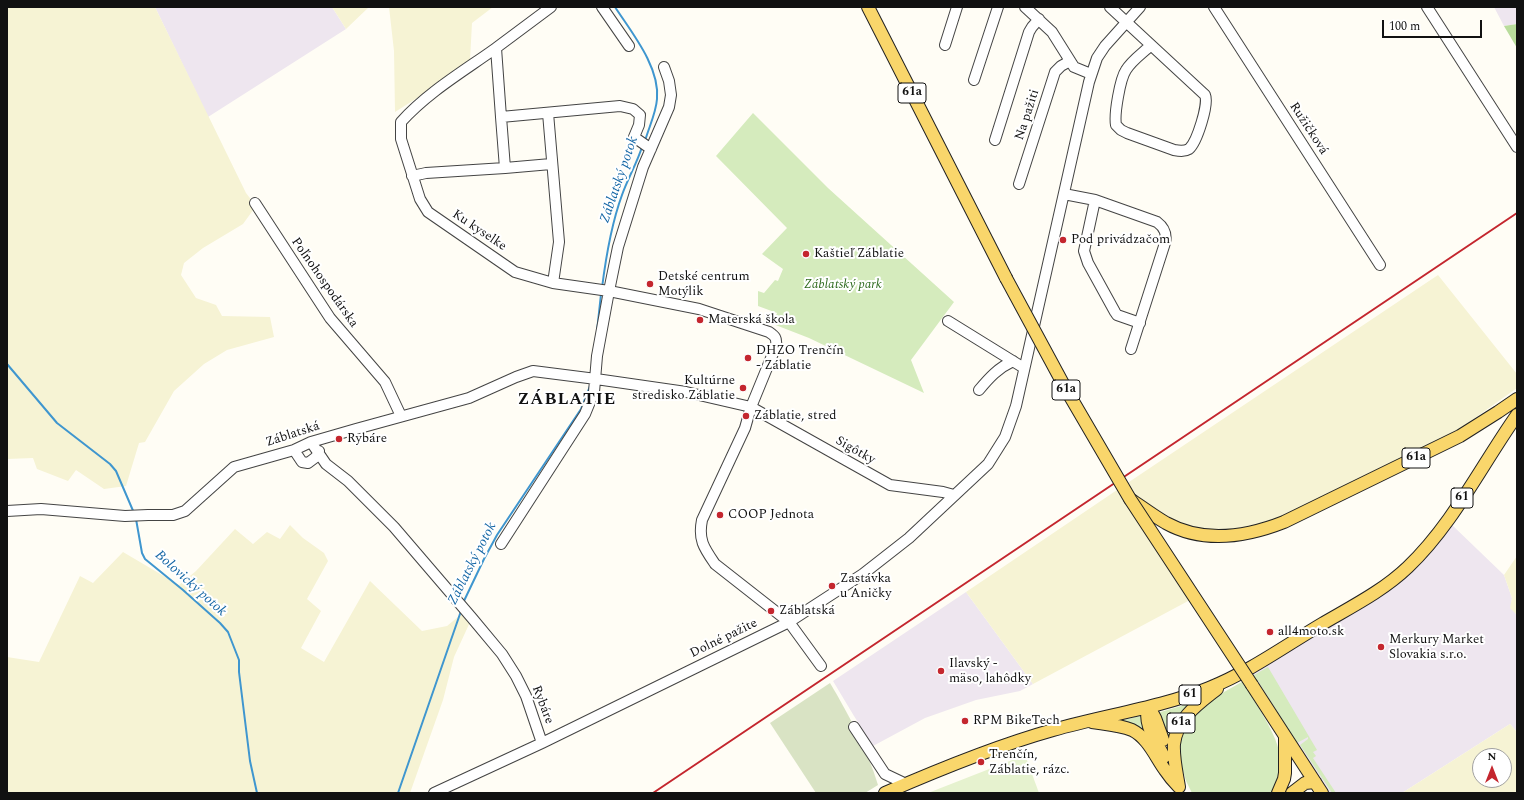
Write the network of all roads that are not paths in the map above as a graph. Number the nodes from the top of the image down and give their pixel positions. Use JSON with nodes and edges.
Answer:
{"nodes":[{"id":1,"x":551,"y":7,"type":"edge"},
{"id":2,"x":602,"y":7,"type":"edge"},
{"id":3,"x":868,"y":7,"type":"edge"},
{"id":4,"x":958,"y":7,"type":"edge"},
{"id":5,"x":998,"y":7,"type":"edge"},
{"id":6,"x":1025,"y":7,"type":"edge"},
{"id":7,"x":1110,"y":7,"type":"edge"},
{"id":8,"x":1140,"y":7,"type":"edge"},
{"id":9,"x":1214,"y":7,"type":"edge"},
{"id":10,"x":1427,"y":7,"type":"edge"},
{"id":11,"x":1039,"y":19,"type":"junction"},
{"id":12,"x":1126,"y":22,"type":"junction"},
{"id":13,"x":945,"y":45,"type":"dead end"},
{"id":14,"x":1151,"y":45,"type":"junction"},
{"id":15,"x":629,"y":46,"type":"dead end"},
{"id":16,"x":496,"y":48,"type":"junction"},
{"id":17,"x":1070,"y":61,"type":"junction"},
{"id":18,"x":664,"y":67,"type":"dead end"},
{"id":19,"x":1091,"y":74,"type":"junction"},
{"id":20,"x":974,"y":80,"type":"dead end"},
{"id":21,"x":548,"y":112,"type":"junction"},
{"id":22,"x":501,"y":117,"type":"junction"},
{"id":23,"x":995,"y":140,"type":"dead end"},
{"id":24,"x":646,"y":146,"type":"junction"},
{"id":25,"x":1517,"y":147,"type":"edge"},
{"id":26,"x":551,"y":164,"type":"junction"},
{"id":27,"x":505,"y":168,"type":"junction"},
{"id":28,"x":412,"y":176,"type":"junction"},
{"id":29,"x":1019,"y":184,"type":"dead end"},
{"id":30,"x":1064,"y":194,"type":"junction"},
{"id":31,"x":1095,"y":200,"type":"junction"},
{"id":32,"x":254,"y":203,"type":"dead end"},
{"id":33,"x":1380,"y":265,"type":"dead end"},
{"id":34,"x":554,"y":283,"type":"junction"},
{"id":35,"x":608,"y":291,"type":"junction"},
{"id":36,"x":948,"y":321,"type":"dead end"},
{"id":37,"x":1140,"y":322,"type":"junction"},
{"id":38,"x":1131,"y":349,"type":"dead end"},
{"id":39,"x":1013,"y":361,"type":"junction"},
{"id":40,"x":1024,"y":368,"type":"junction"},
{"id":41,"x":596,"y":379,"type":"junction"},
{"id":42,"x":979,"y":390,"type":"dead end"},
{"id":43,"x":1517,"y":399,"type":"edge"},
{"id":44,"x":751,"y":407,"type":"junction"},
{"id":45,"x":1517,"y":415,"type":"edge"},
{"id":46,"x":401,"y":416,"type":"junction"},
{"id":47,"x":1517,"y":420,"type":"edge"},
{"id":48,"x":1506,"y":431,"type":"junction"},
{"id":49,"x":311,"y":442,"type":"junction"},
{"id":50,"x":294,"y":450,"type":"junction"},
{"id":51,"x":318,"y":452,"type":"junction"},
{"id":52,"x":954,"y":495,"type":"junction"},
{"id":53,"x":1130,"y":499,"type":"junction"},
{"id":54,"x":7,"y":511,"type":"edge"},
{"id":55,"x":501,"y":544,"type":"dead end"},
{"id":56,"x":789,"y":622,"type":"junction"},
{"id":57,"x":821,"y":666,"type":"dead end"},
{"id":58,"x":1230,"y":679,"type":"junction"},
{"id":59,"x":1149,"y":707,"type":"junction"},
{"id":60,"x":1088,"y":721,"type":"junction"},
{"id":61,"x":854,"y":727,"type":"dead end"},
{"id":62,"x":1285,"y":736,"type":"junction"},
{"id":63,"x":542,"y":743,"type":"junction"},
{"id":64,"x":885,"y":774,"type":"junction"},
{"id":65,"x":1315,"y":782,"type":"junction"},
{"id":66,"x":906,"y":784,"type":"junction"},
{"id":67,"x":1180,"y":790,"type":"edge"},
{"id":68,"x":434,"y":793,"type":"edge"},
{"id":69,"x":885,"y":793,"type":"edge"},
{"id":70,"x":1278,"y":793,"type":"edge"},
{"id":71,"x":1292,"y":793,"type":"edge"},
{"id":72,"x":1304,"y":793,"type":"edge"},
{"id":73,"x":1322,"y":793,"type":"edge"}],
"edges":[{"from":1,"to":16,"type":"street","name":"Ku kyselke"},
{"from":2,"to":15,"type":"street"},
{"from":3,"to":53,"type":"main road","number":"61a","bridge":true},
{"from":4,"to":13,"type":"street"},
{"from":5,"to":20,"type":"street"},
{"from":6,"to":11,"type":"street"},
{"from":7,"to":12,"type":"street"},
{"from":8,"to":12,"type":"street","name":"Dolné pažite"},
{"from":9,"to":33,"type":"street","name":"Ružičková"},
{"from":10,"to":25,"type":"street"},
{"from":11,"to":17,"type":"street"},
{"from":11,"to":23,"type":"street","name":"Na pažiti"},
{"from":12,"to":14,"type":"street"},
{"from":12,"to":19,"type":"street","name":"Dolné pažite"},
{"from":14,"to":14,"type":"street"},
{"from":16,"to":22,"type":"street"},
{"from":16,"to":28,"type":"street","name":"Ku kyselke"},
{"from":17,"to":19,"type":"street"},
{"from":17,"to":29,"type":"street","name":"Na pažiti"},
{"from":18,"to":24,"type":"street"},
{"from":19,"to":30,"type":"street","name":"Dolné pažite"},
{"from":21,"to":22,"type":"street"},
{"from":21,"to":24,"type":"street"},
{"from":21,"to":26,"type":"street"},
{"from":22,"to":27,"type":"street"},
{"from":24,"to":35,"type":"street"},
{"from":26,"to":27,"type":"street"},
{"from":26,"to":34,"type":"street"},
{"from":27,"to":28,"type":"street"},
{"from":28,"to":34,"type":"street","name":"Ku kyselke"},
{"from":30,"to":31,"type":"street"},
{"from":30,"to":40,"type":"street","name":"Dolné pažite"},
{"from":31,"to":37,"type":"street"},
{"from":31,"to":37,"type":"street"},
{"from":32,"to":46,"type":"street","name":"Poľnohospodárska"},
{"from":34,"to":35,"type":"street","name":"Ku kyselke"},
{"from":35,"to":41,"type":"street"},
{"from":35,"to":44,"type":"street","name":"Ku kyselke"},
{"from":36,"to":39,"type":"street"},
{"from":37,"to":38,"type":"street"},
{"from":39,"to":40,"type":"street"},
{"from":39,"to":42,"type":"street"},
{"from":40,"to":52,"type":"street","name":"Dolné pažite"},
{"from":41,"to":44,"type":"street","name":"Záblatská"},
{"from":41,"to":46,"type":"street","name":"Záblatská"},
{"from":41,"to":55,"type":"street"},
{"from":43,"to":53,"type":"main road","number":"61a"},
{"from":44,"to":52,"type":"street","name":"Sigôtky"},
{"from":44,"to":56,"type":"street"},
{"from":45,"to":48,"type":"main road","number":"61"},
{"from":46,"to":49,"type":"street","name":"Záblatská"},
{"from":47,"to":48,"type":"main road","number":"61"},
{"from":48,"to":58,"type":"main road","number":"61"},
{"from":49,"to":50,"type":"street","name":"Záblatská"},
{"from":49,"to":51,"type":"street","name":"Rybáre"},
{"from":50,"to":51,"type":"street"},
{"from":50,"to":54,"type":"street","name":"Záblatská"},
{"from":51,"to":63,"type":"street","name":"Rybáre"},
{"from":52,"to":56,"type":"street","name":"Dolné pažite"},
{"from":53,"to":62,"type":"main road","number":"61a","bridge":true},
{"from":56,"to":57,"type":"street"},
{"from":56,"to":63,"type":"street","name":"Dolné pažite"},
{"from":58,"to":59,"type":"main road","number":"61"},
{"from":58,"to":67,"type":"main road","number":"61a"},
{"from":59,"to":60,"type":"main road","number":"61"},
{"from":59,"to":67,"type":"main road","number":"61a"},
{"from":60,"to":66,"type":"main road","number":"61"},
{"from":60,"to":67,"type":"main road"},
{"from":61,"to":64,"type":"street"},
{"from":62,"to":65,"type":"main road","number":"61a"},
{"from":62,"to":70,"type":"main road"},
{"from":63,"to":68,"type":"street","name":"Dolné pažite"},
{"from":64,"to":66,"type":"street"},
{"from":64,"to":69,"type":"street"},
{"from":65,"to":71,"type":"main road"},
{"from":65,"to":72,"type":"main road"},
{"from":65,"to":73,"type":"main road","number":"61a"},
{"from":66,"to":69,"type":"main road","number":"61"}]}
